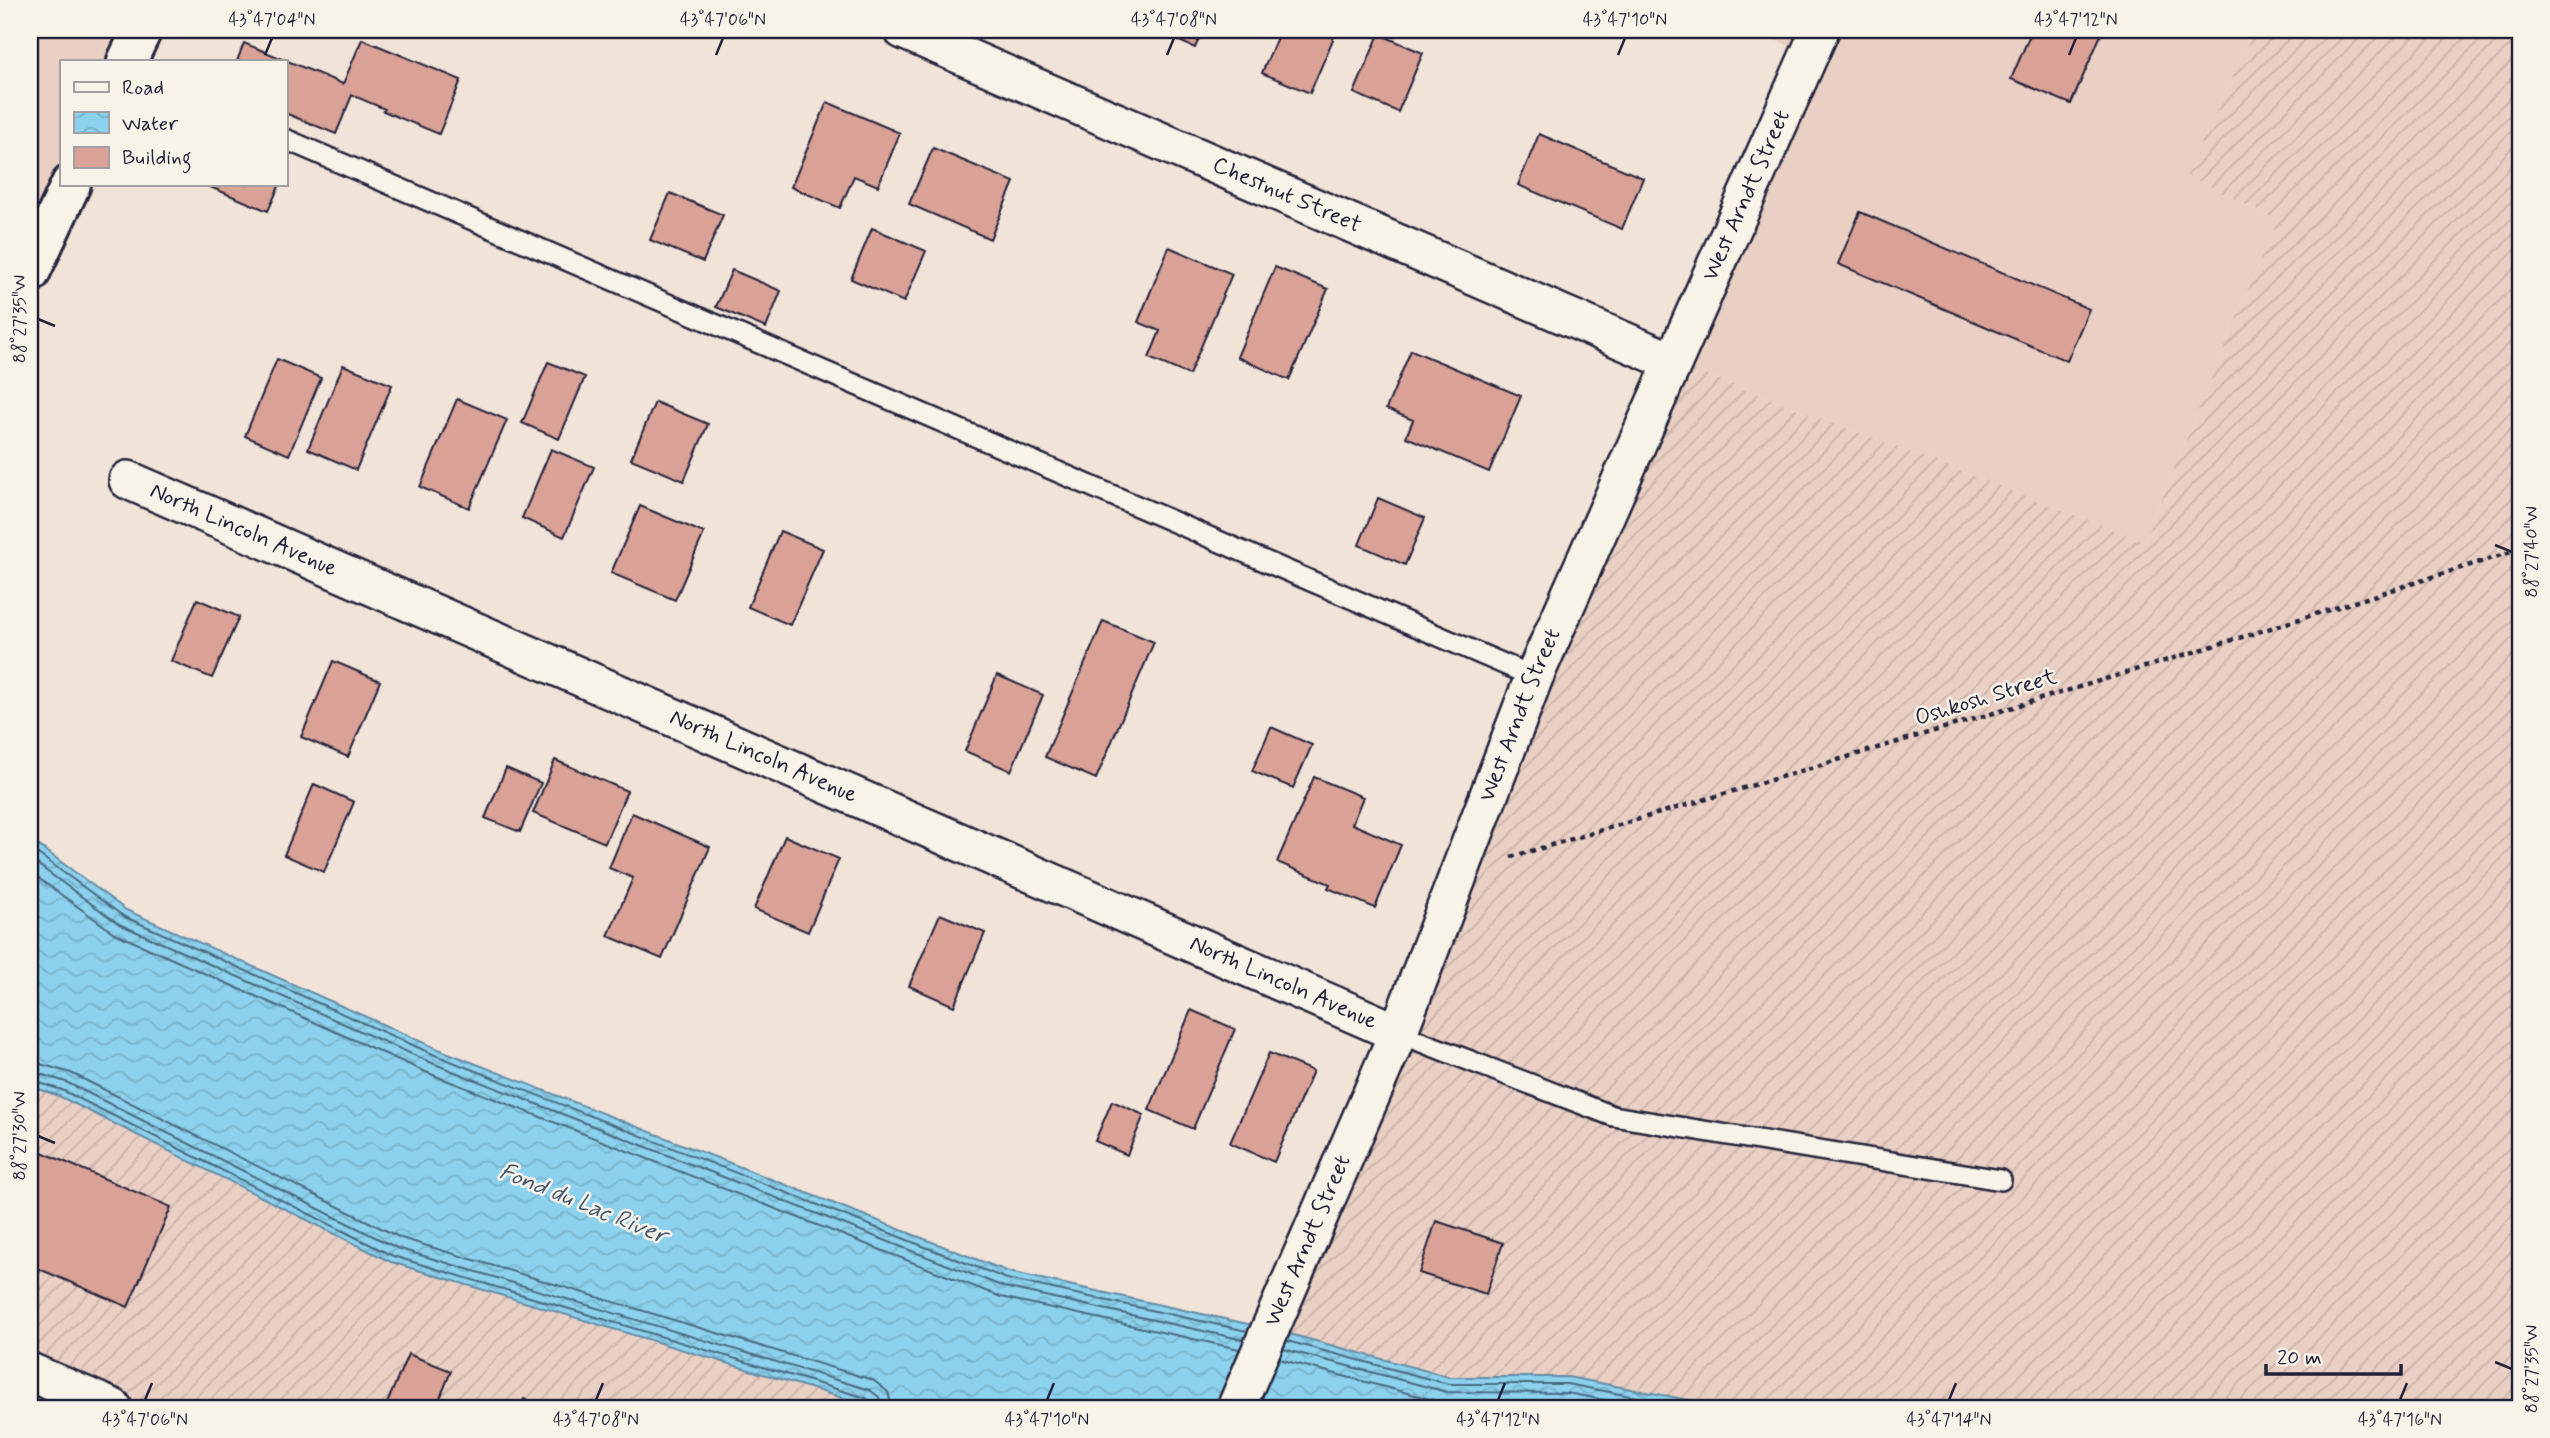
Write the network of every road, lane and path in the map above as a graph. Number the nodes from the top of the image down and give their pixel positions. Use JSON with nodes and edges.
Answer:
{"nodes":[{"id":1,"x":142,"y":30,"type":"edge"},
{"id":2,"x":903,"y":30,"type":"edge"},
{"id":3,"x":1820,"y":30,"type":"edge"},
{"id":4,"x":127,"y":60,"type":"edge"},
{"id":5,"x":287,"y":140,"type":"edge"},
{"id":6,"x":70,"y":186,"type":"edge"},
{"id":7,"x":30,"y":273,"type":"edge"},
{"id":8,"x":1673,"y":362,"type":"junction"},
{"id":9,"x":128,"y":480,"type":"dead end"},
{"id":10,"x":2520,"y":549,"type":"edge"},
{"id":11,"x":1534,"y":677,"type":"junction"},
{"id":12,"x":1460,"y":872,"type":"junction"},
{"id":13,"x":1398,"y":1033,"type":"junction"},
{"id":14,"x":2001,"y":1180,"type":"dead end"},
{"id":15,"x":30,"y":1373,"type":"edge"},
{"id":16,"x":113,"y":1408,"type":"edge"},
{"id":17,"x":1236,"y":1408,"type":"edge"}],
"edges":[{"from":1,"to":4,"type":"main road"},
{"from":2,"to":8,"type":"street","name":"Chestnut Street"},
{"from":3,"to":8,"type":"street","name":"West Arndt Street"},
{"from":5,"to":11,"type":"lane"},
{"from":6,"to":7,"type":"main road"},
{"from":8,"to":11,"type":"street","name":"West Arndt Street"},
{"from":9,"to":13,"type":"street","name":"North Lincoln Avenue"},
{"from":10,"to":12,"type":"path","name":"Oshkosh Street"},
{"from":11,"to":12,"type":"street","name":"West Arndt Street"},
{"from":12,"to":13,"type":"street","name":"West Arndt Street"},
{"from":13,"to":14,"type":"lane"},
{"from":13,"to":17,"type":"street","name":"West Arndt Street"},
{"from":15,"to":16,"type":"street"}]}
